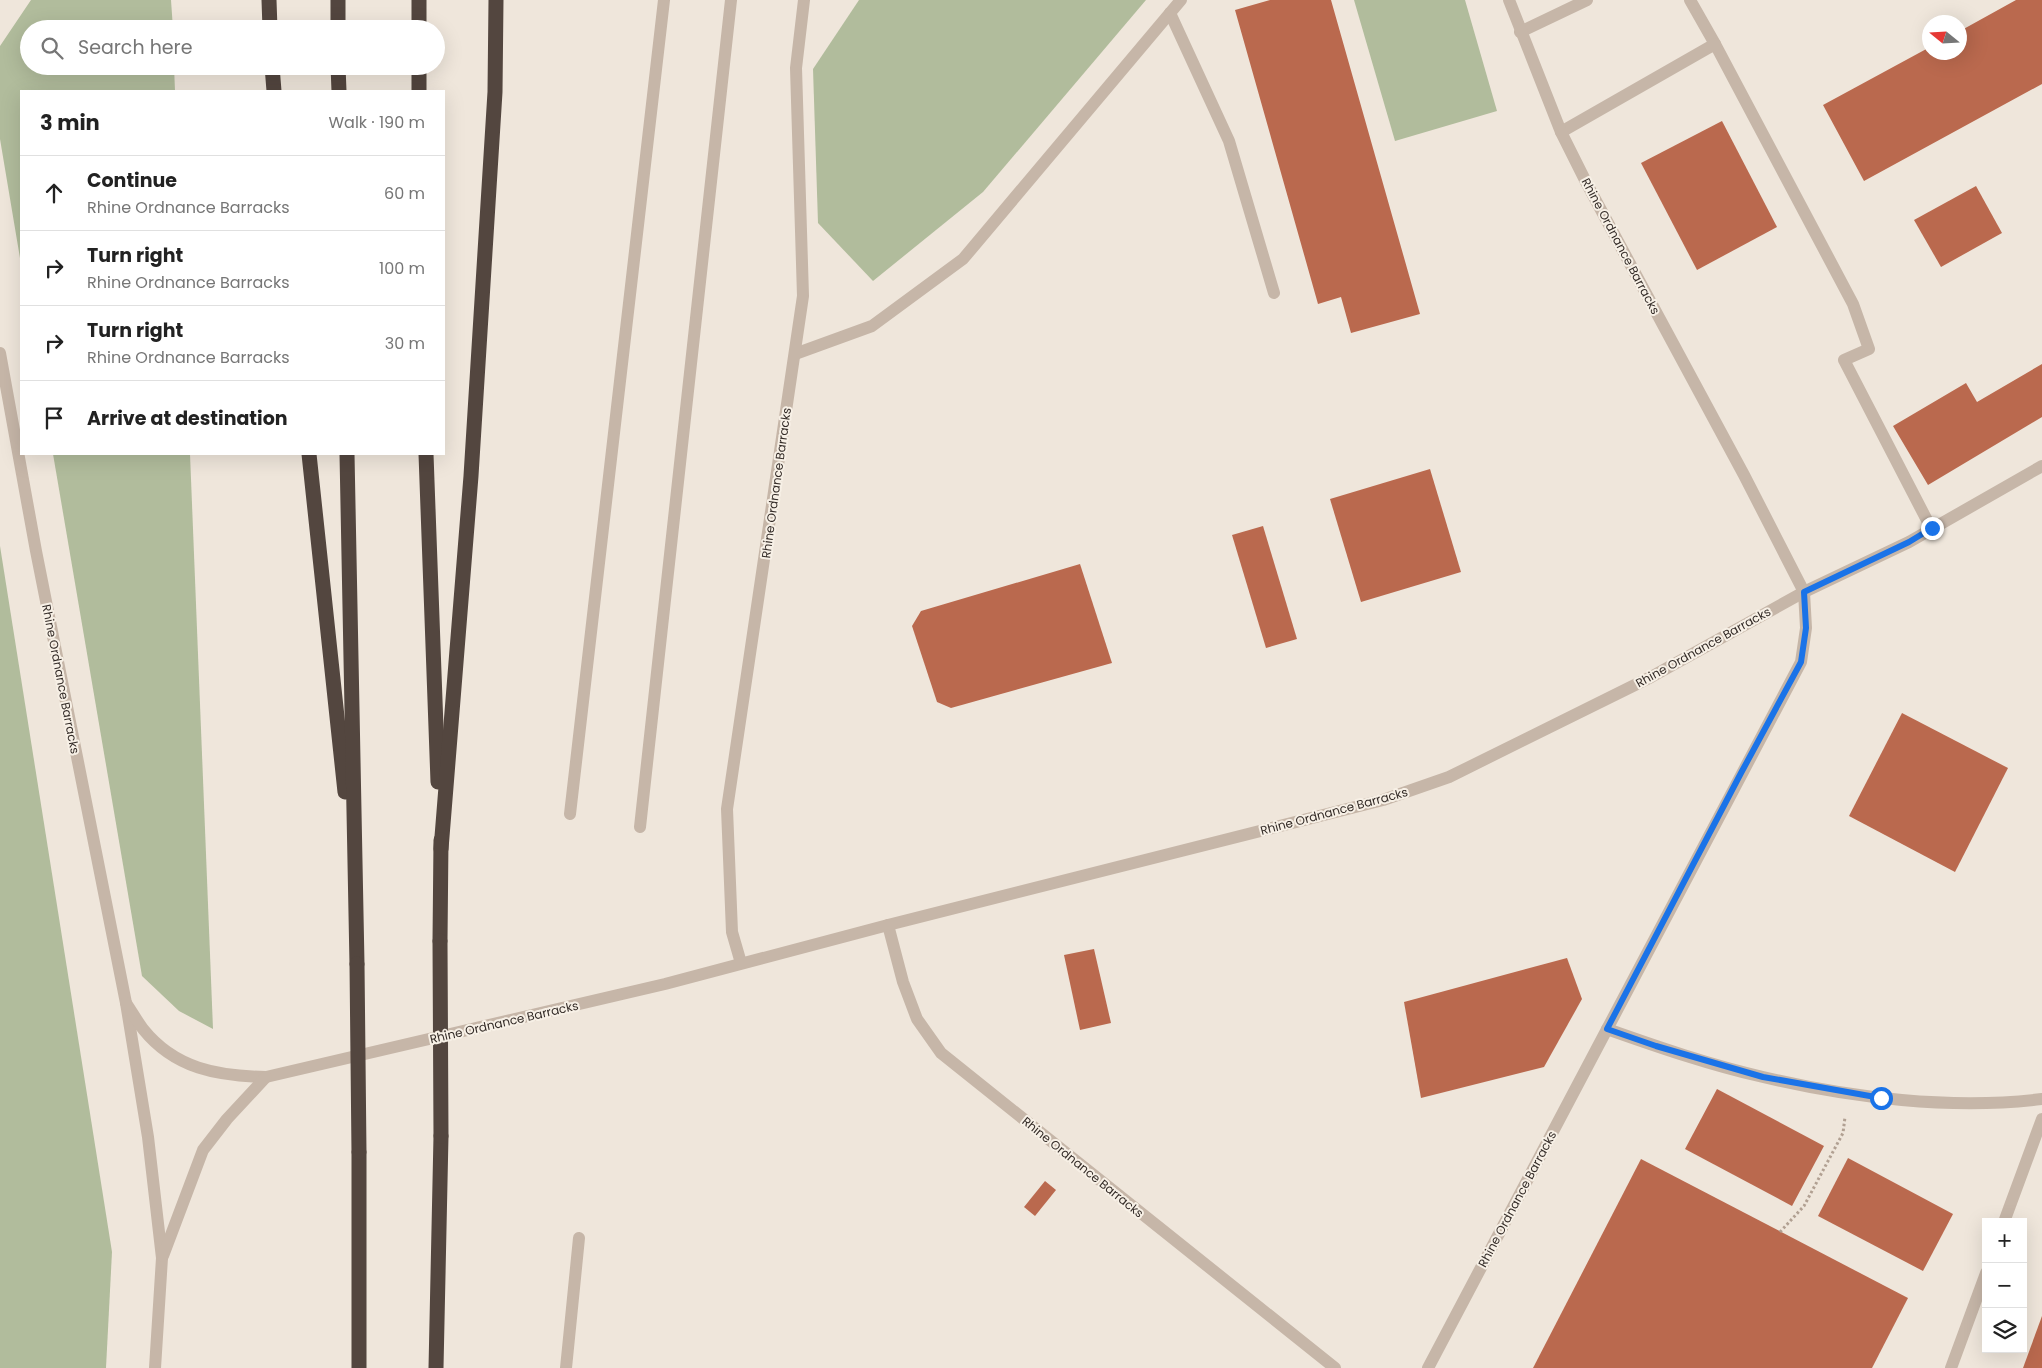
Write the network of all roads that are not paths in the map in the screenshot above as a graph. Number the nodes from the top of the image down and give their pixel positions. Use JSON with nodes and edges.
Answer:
{"nodes":[{"id":1,"x":268,"y":0,"type":"edge"},
{"id":2,"x":338,"y":0,"type":"edge"},
{"id":3,"x":419,"y":0,"type":"edge"},
{"id":4,"x":496,"y":0,"type":"edge"},
{"id":5,"x":664,"y":0,"type":"edge"},
{"id":6,"x":731,"y":0,"type":"edge"},
{"id":7,"x":804,"y":0,"type":"edge"},
{"id":8,"x":1181,"y":0,"type":"edge"},
{"id":9,"x":1509,"y":0,"type":"edge"},
{"id":10,"x":1587,"y":0,"type":"edge"},
{"id":11,"x":1690,"y":0,"type":"edge"},
{"id":12,"x":1170,"y":13,"type":"junction"},
{"id":13,"x":269,"y":20,"type":"edge"},
{"id":14,"x":338,"y":20,"type":"edge"},
{"id":15,"x":419,"y":20,"type":"edge"},
{"id":16,"x":1520,"y":32,"type":"junction"},
{"id":17,"x":1715,"y":44,"type":"junction"},
{"id":18,"x":273,"y":75,"type":"edge"},
{"id":19,"x":338,"y":75,"type":"edge"},
{"id":20,"x":419,"y":75,"type":"edge"},
{"id":21,"x":274,"y":90,"type":"edge"},
{"id":22,"x":339,"y":90,"type":"edge"},
{"id":23,"x":419,"y":90,"type":"edge"},
{"id":24,"x":1562,"y":132,"type":"junction"},
{"id":25,"x":1274,"y":293,"type":"dead end"},
{"id":26,"x":0,"y":354,"type":"edge"},
{"id":27,"x":795,"y":354,"type":"junction"},
{"id":28,"x":309,"y":455,"type":"edge"},
{"id":29,"x":347,"y":455,"type":"edge"},
{"id":30,"x":426,"y":455,"type":"edge"},
{"id":31,"x":2042,"y":466,"type":"edge"},
{"id":32,"x":1932,"y":528,"type":"junction"},
{"id":33,"x":1804,"y":592,"type":"junction"},
{"id":34,"x":570,"y":814,"type":"dead end"},
{"id":35,"x":640,"y":827,"type":"dead end"},
{"id":36,"x":441,"y":849,"type":"junction"},
{"id":37,"x":356,"y":885,"type":"junction"},
{"id":38,"x":888,"y":925,"type":"junction"},
{"id":39,"x":741,"y":963,"type":"junction"},
{"id":40,"x":126,"y":1003,"type":"junction"},
{"id":41,"x":1607,"y":1029,"type":"junction"},
{"id":42,"x":266,"y":1077,"type":"junction"},
{"id":43,"x":2042,"y":1099,"type":"edge"},
{"id":44,"x":2042,"y":1119,"type":"edge"},
{"id":45,"x":2005,"y":1218,"type":"edge"},
{"id":46,"x":579,"y":1238,"type":"dead end"},
{"id":47,"x":162,"y":1258,"type":"junction"},
{"id":48,"x":1982,"y":1284,"type":"edge"},
{"id":49,"x":156,"y":1368,"type":"edge"},
{"id":50,"x":359,"y":1368,"type":"edge"},
{"id":51,"x":436,"y":1368,"type":"edge"},
{"id":52,"x":566,"y":1368,"type":"edge"},
{"id":53,"x":1335,"y":1368,"type":"edge"},
{"id":54,"x":1428,"y":1368,"type":"edge"},
{"id":55,"x":1951,"y":1368,"type":"edge"}],
"edges":[{"from":1,"to":13,"type":"highway"},
{"from":2,"to":14,"type":"highway"},
{"from":3,"to":15,"type":"highway"},
{"from":4,"to":36,"type":"highway"},
{"from":5,"to":34,"type":"street"},
{"from":6,"to":35,"type":"street"},
{"from":7,"to":27,"type":"street","name":"Rhine Ordnance Barracks"},
{"from":8,"to":12,"type":"street"},
{"from":9,"to":16,"type":"street","name":"Rhine Ordnance Barracks"},
{"from":10,"to":16,"type":"street"},
{"from":11,"to":17,"type":"street"},
{"from":12,"to":25,"type":"street"},
{"from":12,"to":27,"type":"street"},
{"from":16,"to":24,"type":"street","name":"Rhine Ordnance Barracks"},
{"from":17,"to":24,"type":"street"},
{"from":17,"to":32,"type":"street"},
{"from":18,"to":21,"type":"highway"},
{"from":19,"to":22,"type":"highway"},
{"from":20,"to":23,"type":"highway"},
{"from":24,"to":33,"type":"street","name":"Rhine Ordnance Barracks"},
{"from":26,"to":40,"type":"street","name":"Rhine Ordnance Barracks"},
{"from":27,"to":39,"type":"street","name":"Rhine Ordnance Barracks"},
{"from":28,"to":37,"type":"highway"},
{"from":29,"to":37,"type":"highway"},
{"from":30,"to":36,"type":"highway"},
{"from":31,"to":32,"type":"street","name":"Rhine Ordnance Barracks"},
{"from":32,"to":33,"type":"street","name":"Rhine Ordnance Barracks"},
{"from":33,"to":38,"type":"street","name":"Rhine Ordnance Barracks"},
{"from":33,"to":41,"type":"street","name":"Rhine Ordnance Barracks"},
{"from":36,"to":51,"type":"highway","bridge":true},
{"from":37,"to":50,"type":"highway","bridge":true},
{"from":38,"to":39,"type":"street","name":"Rhine Ordnance Barracks"},
{"from":38,"to":53,"type":"street","name":"Rhine Ordnance Barracks"},
{"from":39,"to":42,"type":"street","name":"Rhine Ordnance Barracks"},
{"from":40,"to":42,"type":"street","name":"Rhine Ordnance Barracks"},
{"from":40,"to":47,"type":"street","name":"Rhine Ordnance Barracks"},
{"from":41,"to":43,"type":"street"},
{"from":41,"to":54,"type":"street","name":"Rhine Ordnance Barracks"},
{"from":42,"to":47,"type":"street","name":"Rhine Ordnance Barracks"},
{"from":44,"to":45,"type":"street"},
{"from":46,"to":52,"type":"street"},
{"from":47,"to":49,"type":"street","name":"Rhine Ordnance Barracks"},
{"from":48,"to":55,"type":"street"}]}
